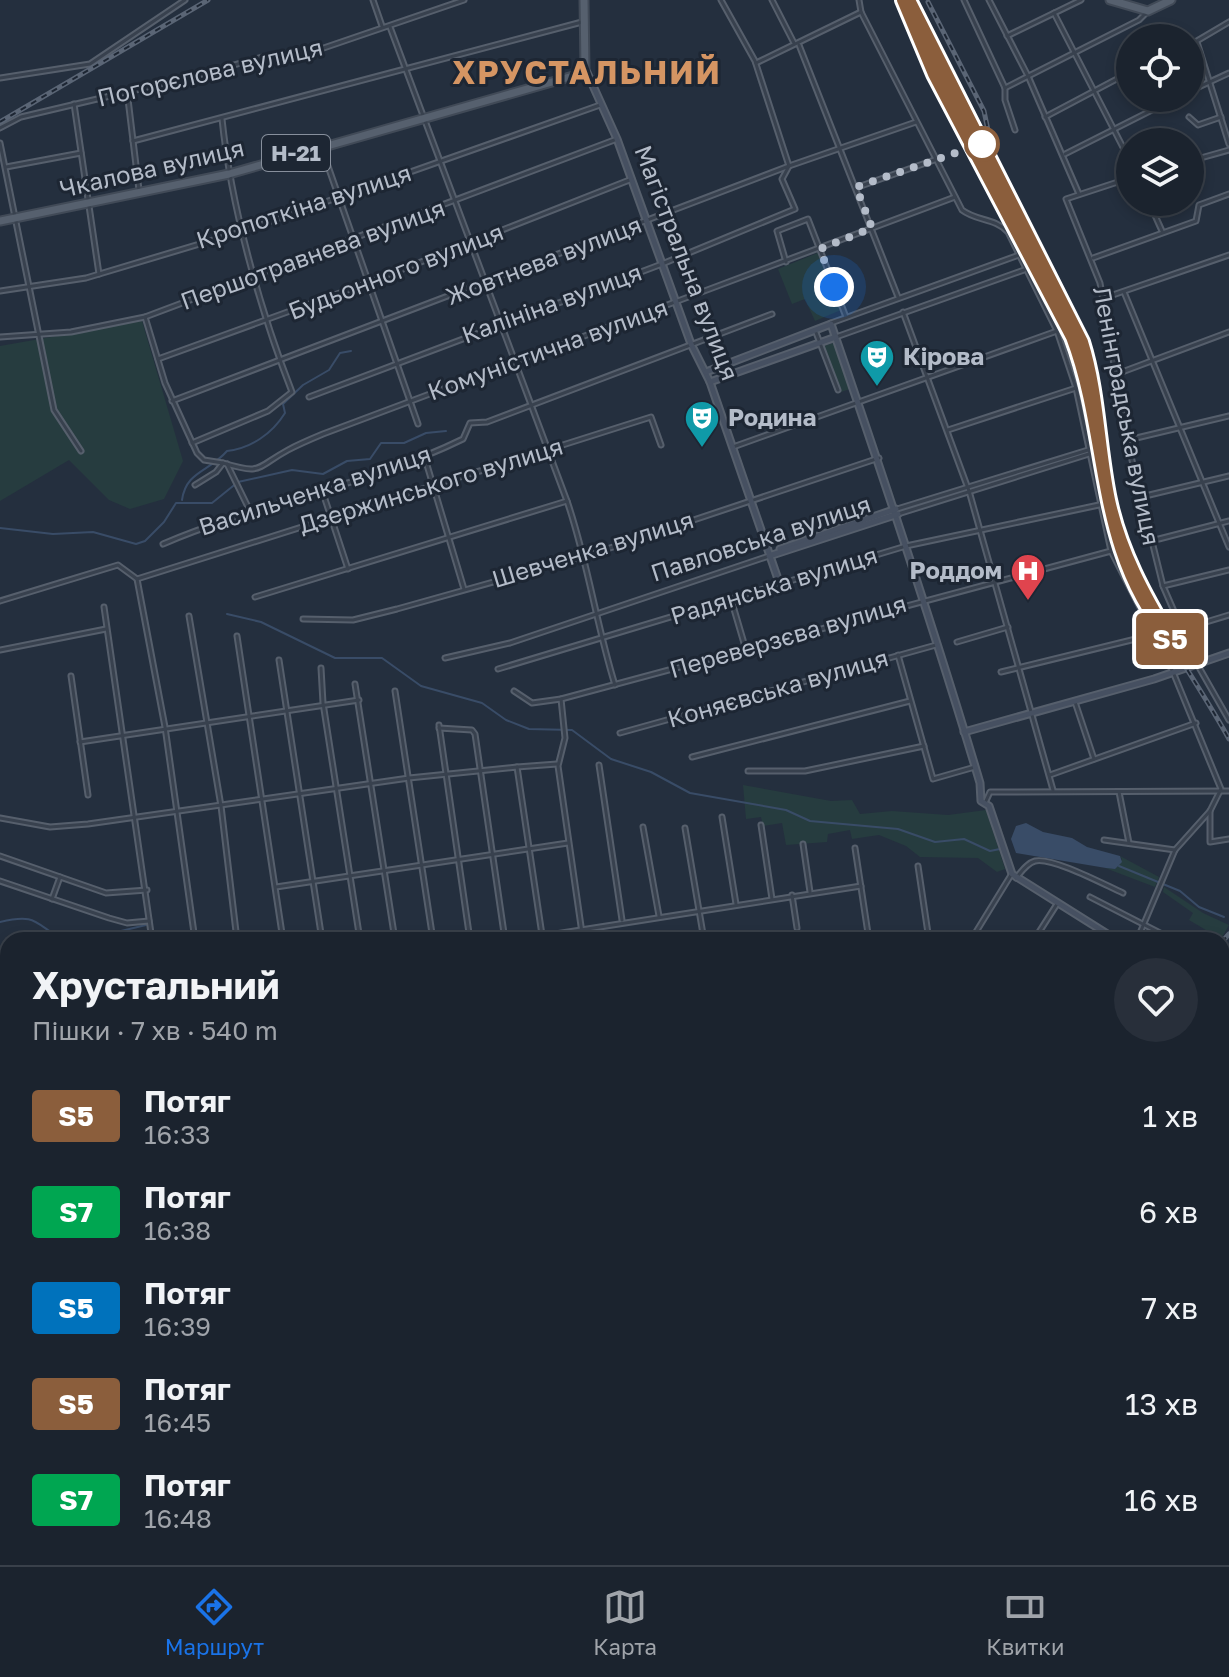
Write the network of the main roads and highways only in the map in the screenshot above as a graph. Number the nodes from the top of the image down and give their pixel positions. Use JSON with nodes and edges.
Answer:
{"nodes":[{"id":1,"x":584,"y":0,"type":"edge"},
{"id":2,"x":1110,"y":0,"type":"edge"},
{"id":3,"x":1171,"y":0,"type":"edge"},
{"id":4,"x":585,"y":68,"type":"joint"},
{"id":5,"x":0,"y":221,"type":"edge"}],
"edges":[{"from":1,"to":4,"type":"main road","name":"Магістральна вулиця"},
{"from":2,"to":3,"type":"main road"},
{"from":4,"to":5,"type":"main road","name":"Чкалова вулиця","number":"Н-21"}]}
